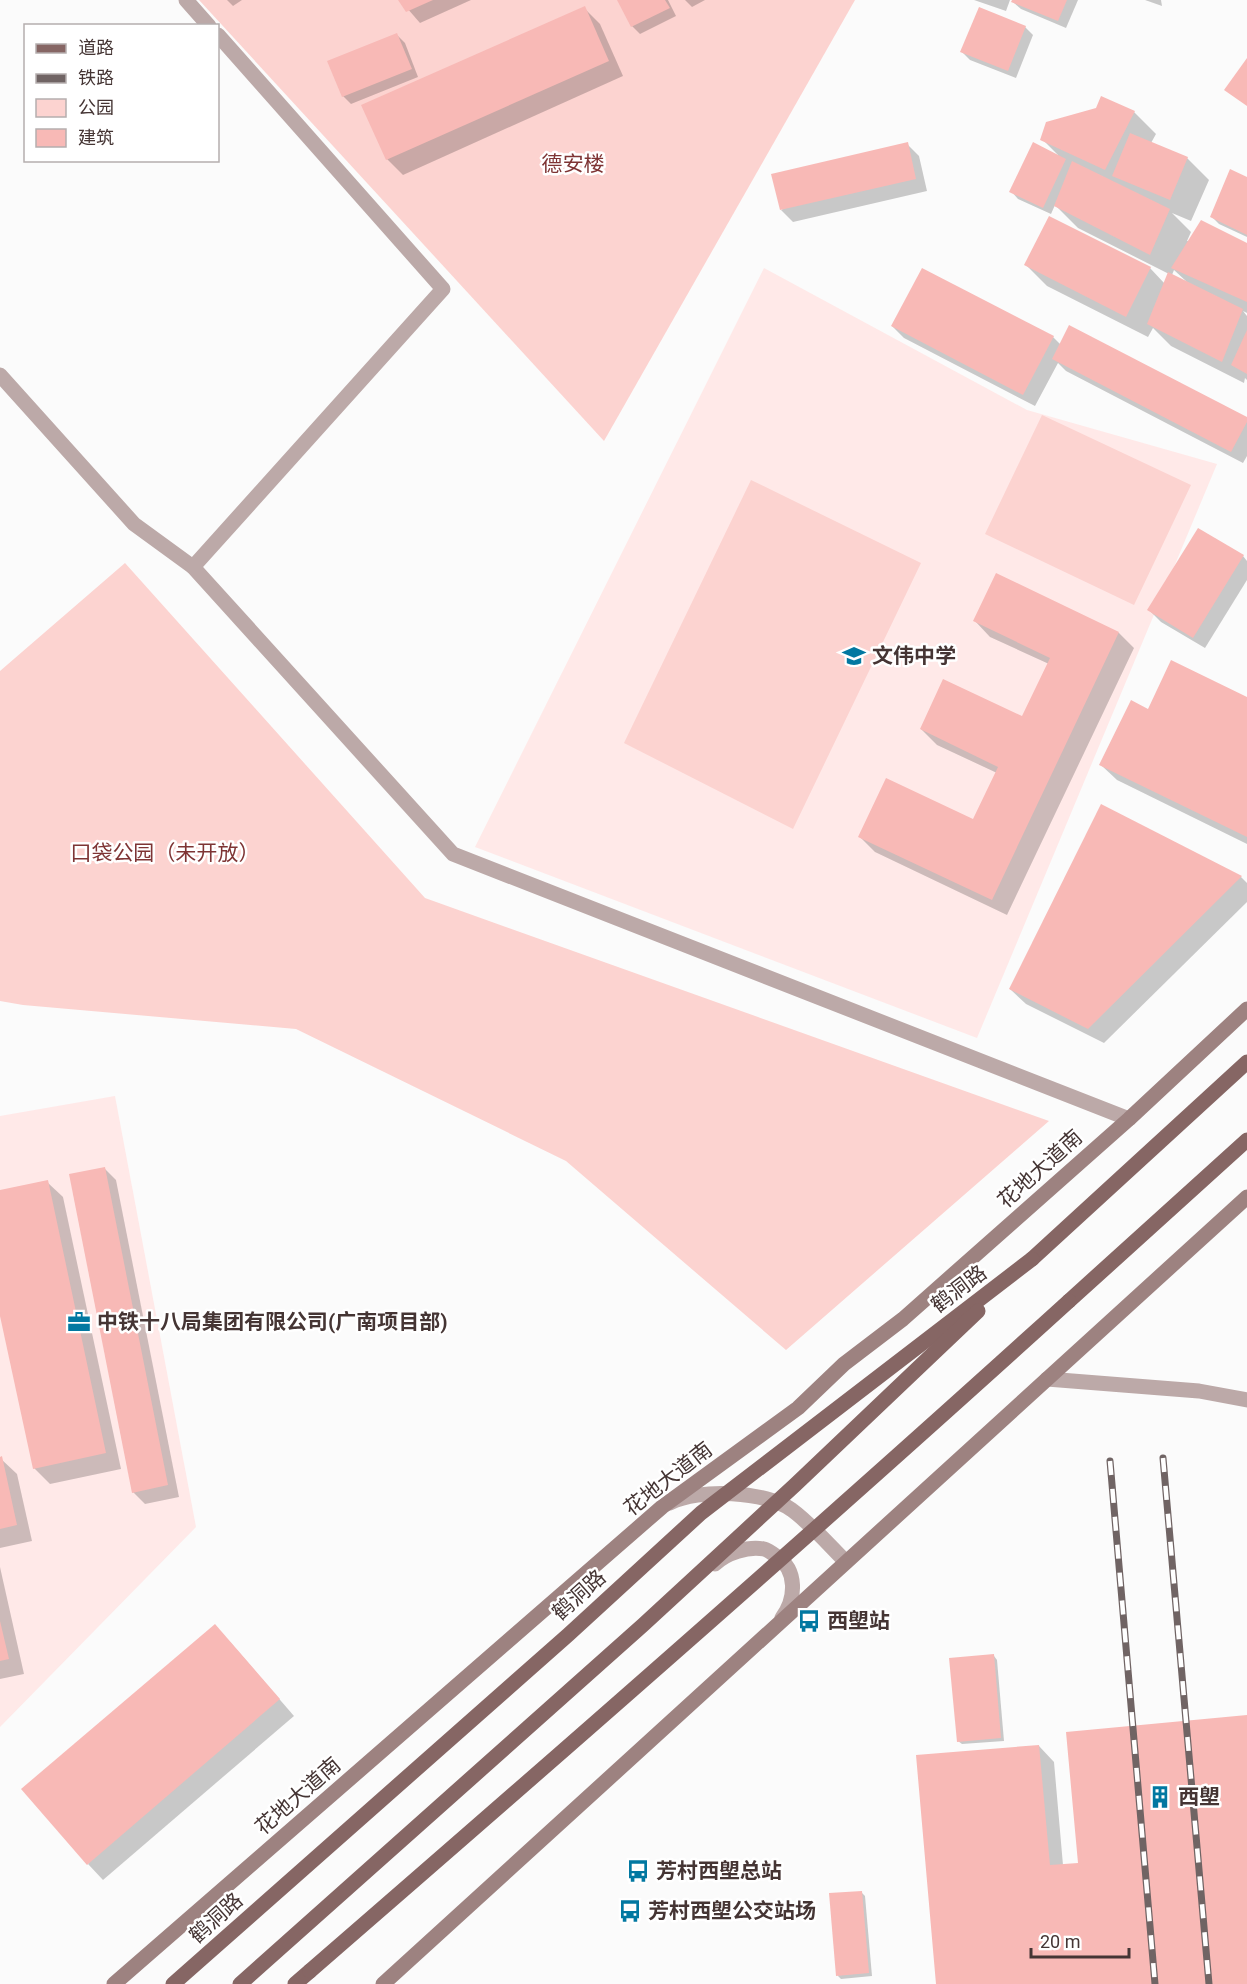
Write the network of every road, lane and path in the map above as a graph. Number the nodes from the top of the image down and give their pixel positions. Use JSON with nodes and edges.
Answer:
{"nodes":[{"id":1,"x":186,"y":0,"type":"edge"},
{"id":2,"x":207,"y":24,"type":"edge"},
{"id":3,"x":219,"y":36,"type":"edge"},
{"id":4,"x":0,"y":375,"type":"edge"},
{"id":5,"x":193,"y":567,"type":"junction"},
{"id":6,"x":1247,"y":1008,"type":"edge"},
{"id":7,"x":1247,"y":1062,"type":"edge"},
{"id":8,"x":1129,"y":1119,"type":"junction"},
{"id":9,"x":1247,"y":1140,"type":"edge"},
{"id":10,"x":1247,"y":1197,"type":"edge"},
{"id":11,"x":1032,"y":1259,"type":"junction"},
{"id":12,"x":1047,"y":1379,"type":"junction"},
{"id":13,"x":1247,"y":1400,"type":"edge"},
{"id":14,"x":662,"y":1507,"type":"junction"},
{"id":15,"x":846,"y":1562,"type":"junction"},
{"id":16,"x":777,"y":1625,"type":"junction"},
{"id":17,"x":114,"y":1984,"type":"edge"},
{"id":18,"x":173,"y":1984,"type":"edge"},
{"id":19,"x":235,"y":1984,"type":"edge"},
{"id":20,"x":240,"y":1984,"type":"edge"},
{"id":21,"x":297,"y":1984,"type":"edge"},
{"id":22,"x":383,"y":1984,"type":"edge"}],
"edges":[{"from":1,"to":2,"type":"street"},
{"from":3,"to":5,"type":"street"},
{"from":4,"to":5,"type":"street"},
{"from":5,"to":8,"type":"street"},
{"from":6,"to":8,"type":"main road","name":"花地大道南"},
{"from":7,"to":11,"type":"main road"},
{"from":8,"to":14,"type":"main road","name":"花地大道南"},
{"from":9,"to":21,"type":"main road","bridge":true},
{"from":10,"to":12,"type":"main road"},
{"from":11,"to":18,"type":"main road","name":"鹤洞路","bridge":true},
{"from":11,"to":20,"type":"main road","bridge":true},
{"from":12,"to":13,"type":"street"},
{"from":12,"to":15,"type":"main road"},
{"from":14,"to":15,"type":"street"},
{"from":14,"to":17,"type":"main road","name":"花地大道南"},
{"from":15,"to":16,"type":"main road"},
{"from":16,"to":19,"type":"street"},
{"from":16,"to":22,"type":"main road"}]}
